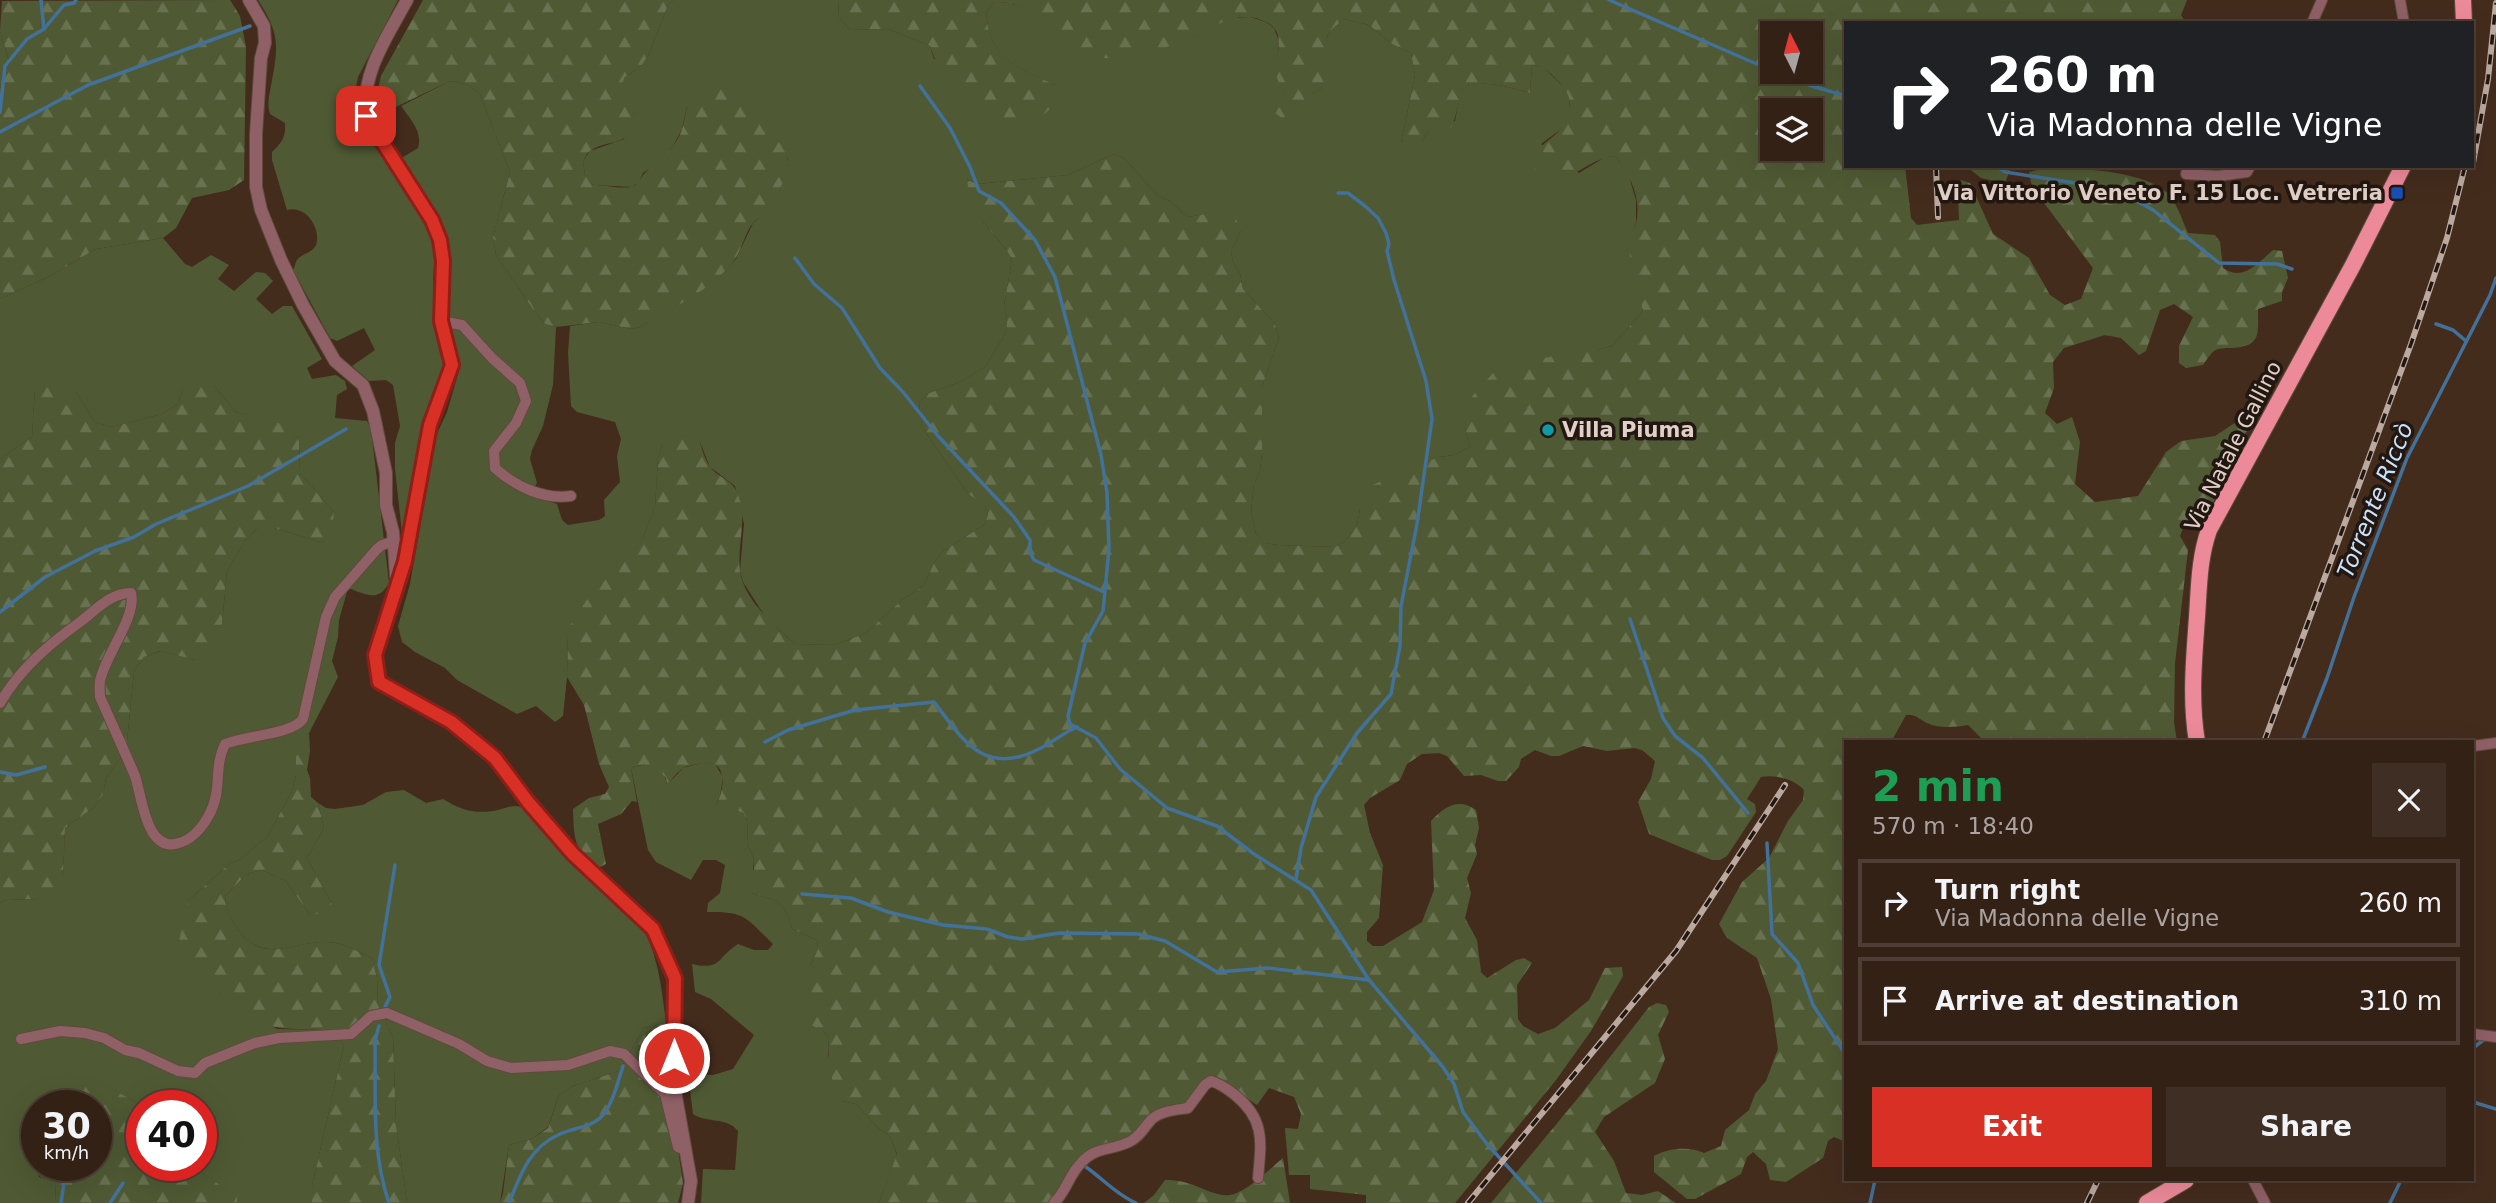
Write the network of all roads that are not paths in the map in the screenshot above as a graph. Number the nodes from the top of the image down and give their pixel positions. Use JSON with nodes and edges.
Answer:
{"nodes":[{"id":1,"x":249,"y":0,"type":"edge"},
{"id":2,"x":407,"y":0,"type":"edge"},
{"id":3,"x":2322,"y":0,"type":"edge"},
{"id":4,"x":2400,"y":0,"type":"edge"},
{"id":5,"x":2463,"y":0,"type":"edge"},
{"id":6,"x":2313,"y":21,"type":"edge"},
{"id":7,"x":2404,"y":21,"type":"edge"},
{"id":8,"x":2464,"y":21,"type":"edge"},
{"id":9,"x":2188,"y":168,"type":"edge"},
{"id":10,"x":2249,"y":168,"type":"edge"},
{"id":11,"x":2402,"y":168,"type":"edge"},
{"id":12,"x":441,"y":321,"type":"junction"},
{"id":13,"x":571,"y":496,"type":"dead end"},
{"id":14,"x":394,"y":541,"type":"junction"},
{"id":15,"x":397,"y":587,"type":"junction"},
{"id":16,"x":0,"y":704,"type":"edge"},
{"id":17,"x":2197,"y":740,"type":"edge"},
{"id":18,"x":2496,"y":743,"type":"edge"},
{"id":19,"x":2474,"y":746,"type":"edge"},
{"id":20,"x":2474,"y":1034,"type":"edge"},
{"id":21,"x":2496,"y":1037,"type":"edge"},
{"id":22,"x":22,"y":1039,"type":"dead end"},
{"id":23,"x":686,"y":1150,"type":"junction"},
{"id":24,"x":1258,"y":1178,"type":"dead end"},
{"id":25,"x":2184,"y":1181,"type":"edge"},
{"id":26,"x":2254,"y":1181,"type":"edge"},
{"id":27,"x":2152,"y":1202,"type":"edge"},
{"id":28,"x":688,"y":1203,"type":"edge"},
{"id":29,"x":1054,"y":1203,"type":"edge"},
{"id":30,"x":2265,"y":1203,"type":"edge"}],
"edges":[{"from":1,"to":14,"type":"street"},
{"from":2,"to":12,"type":"street"},
{"from":3,"to":6,"type":"street"},
{"from":4,"to":7,"type":"street"},
{"from":5,"to":8,"type":"main road"},
{"from":9,"to":10,"type":"street"},
{"from":11,"to":17,"type":"main road","name":"Via Natale Gallino"},
{"from":12,"to":13,"type":"street"},
{"from":12,"to":15,"type":"street"},
{"from":14,"to":15,"type":"street"},
{"from":14,"to":16,"type":"street"},
{"from":15,"to":23,"type":"street"},
{"from":18,"to":19,"type":"street"},
{"from":20,"to":21,"type":"street"},
{"from":22,"to":23,"type":"street"},
{"from":23,"to":28,"type":"street"},
{"from":24,"to":29,"type":"street"},
{"from":25,"to":27,"type":"main road"},
{"from":26,"to":30,"type":"street"}]}
